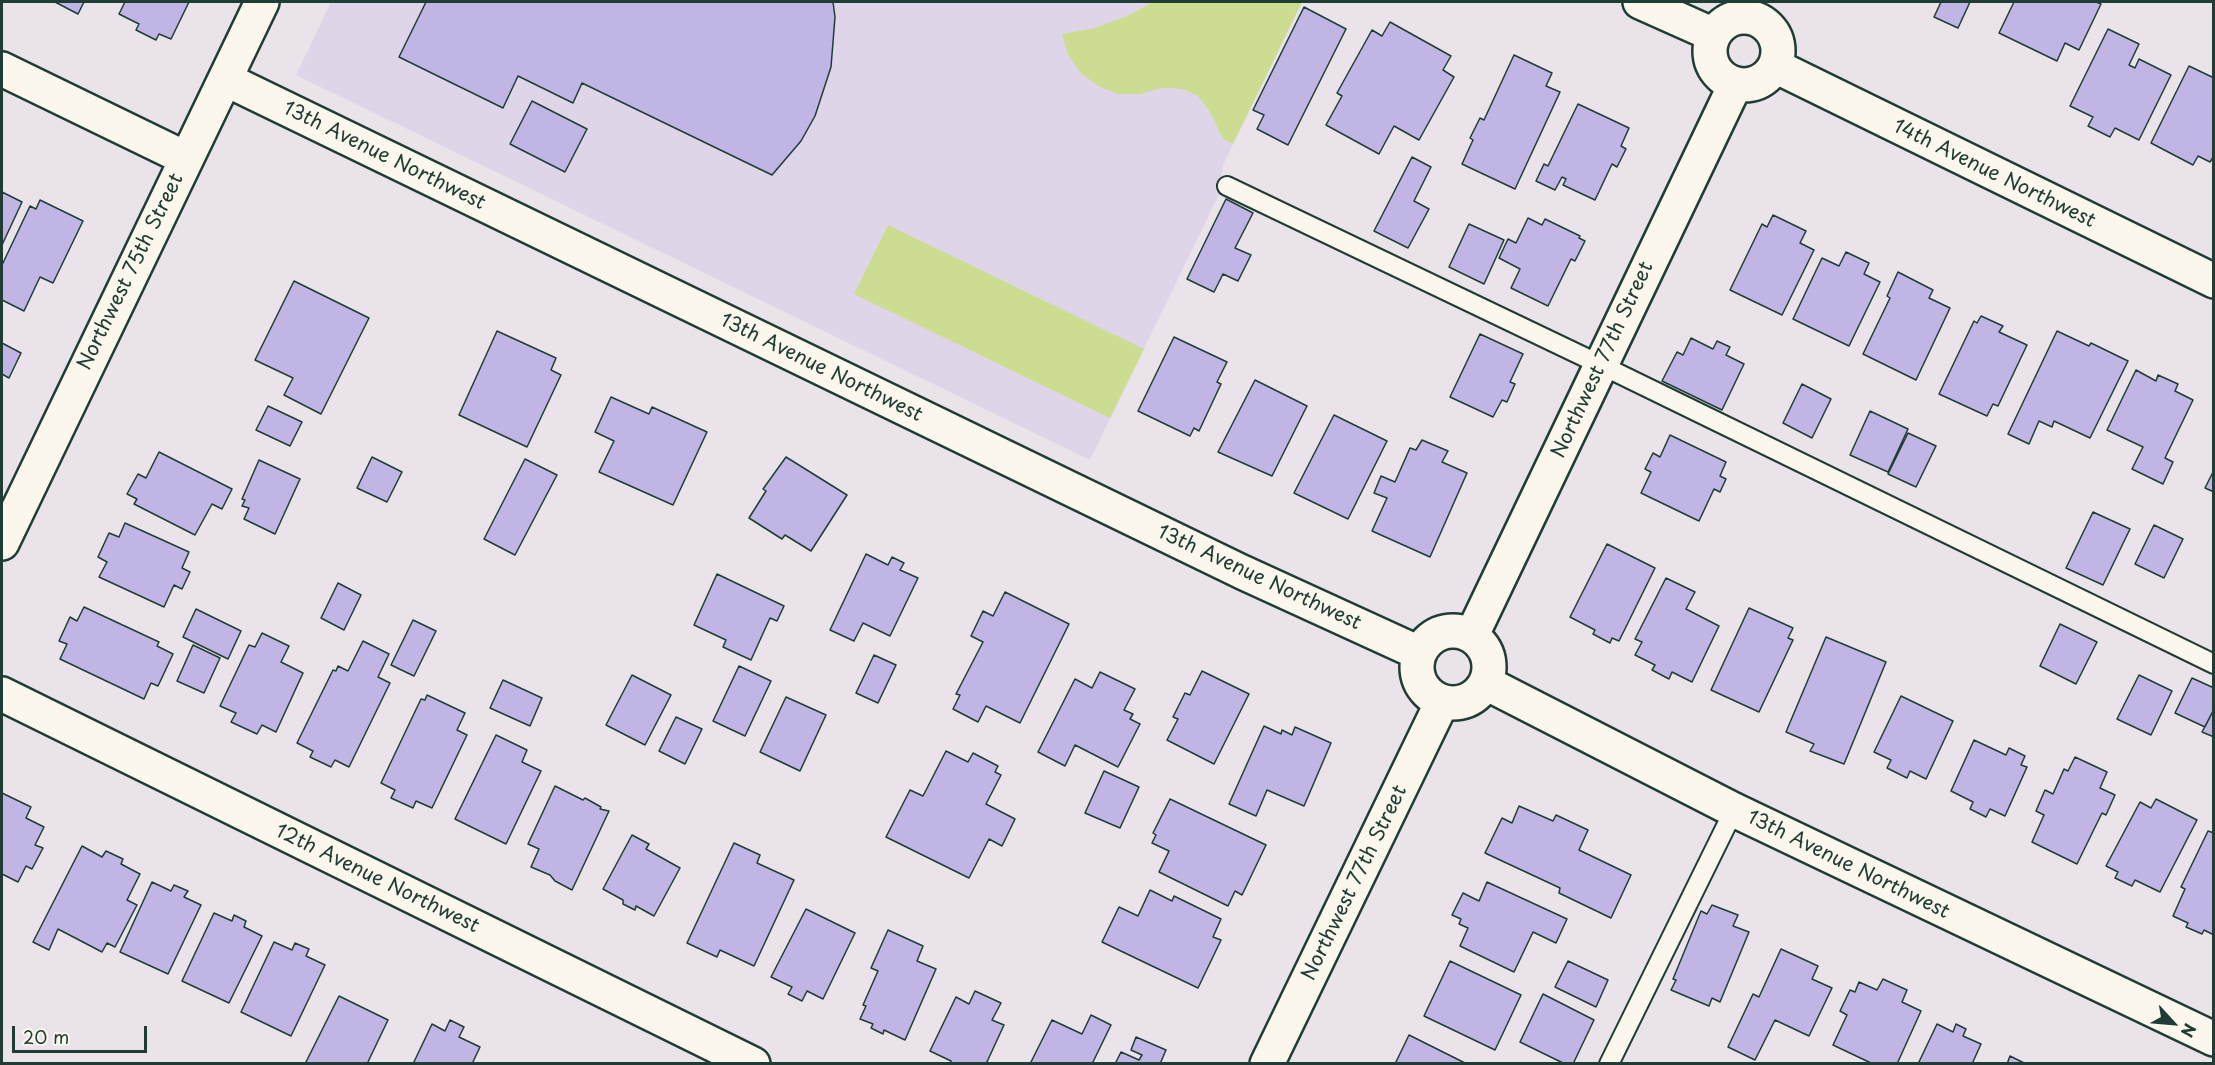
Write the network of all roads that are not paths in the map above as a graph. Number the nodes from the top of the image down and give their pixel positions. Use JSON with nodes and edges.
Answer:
{"nodes":[{"id":1,"x":262,"y":2,"type":"edge"},
{"id":2,"x":1640,"y":2,"type":"edge"},
{"id":3,"x":1771,"y":13,"type":"edge"},
{"id":4,"x":1714,"y":35,"type":"junction"},
{"id":5,"x":1775,"y":66,"type":"junction"},
{"id":6,"x":2,"y":69,"type":"edge"},
{"id":7,"x":225,"y":79,"type":"junction"},
{"id":8,"x":1735,"y":85,"type":"junction"},
{"id":9,"x":185,"y":158,"type":"junction"},
{"id":10,"x":1227,"y":186,"type":"dead end"},
{"id":11,"x":2214,"y":281,"type":"edge"},
{"id":12,"x":1601,"y":365,"type":"junction"},
{"id":13,"x":2,"y":543,"type":"edge"},
{"id":14,"x":1472,"y":635,"type":"junction"},
{"id":15,"x":1419,"y":653,"type":"junction"},
{"id":16,"x":2214,"y":664,"type":"edge"},
{"id":17,"x":1486,"y":683,"type":"junction"},
{"id":18,"x":2,"y":694,"type":"edge"},
{"id":19,"x":1442,"y":702,"type":"junction"},
{"id":20,"x":1734,"y":810,"type":"junction"},
{"id":21,"x":2214,"y":1039,"type":"edge"},
{"id":22,"x":753,"y":1064,"type":"edge"},
{"id":23,"x":1267,"y":1064,"type":"edge"},
{"id":24,"x":1609,"y":1064,"type":"edge"}],
"edges":[{"from":1,"to":7,"type":"street","name":"Northwest 75th Street"},
{"from":2,"to":4,"type":"street"},
{"from":3,"to":4,"type":"street"},
{"from":3,"to":5,"type":"street"},
{"from":4,"to":8,"type":"street"},
{"from":5,"to":8,"type":"street"},
{"from":5,"to":11,"type":"street","name":"14th Avenue Northwest"},
{"from":6,"to":9,"type":"street"},
{"from":7,"to":9,"type":"street","name":"Northwest 75th Street"},
{"from":7,"to":15,"type":"street","name":"13th Avenue Northwest"},
{"from":8,"to":12,"type":"street","name":"Northwest 77th Street"},
{"from":9,"to":13,"type":"street","name":"Northwest 75th Street"},
{"from":10,"to":12,"type":"lane"},
{"from":12,"to":14,"type":"street","name":"Northwest 77th Street"},
{"from":12,"to":16,"type":"lane"},
{"from":14,"to":15,"type":"street"},
{"from":14,"to":17,"type":"street"},
{"from":15,"to":19,"type":"street"},
{"from":17,"to":19,"type":"street"},
{"from":17,"to":20,"type":"street","name":"13th Avenue Northwest"},
{"from":18,"to":22,"type":"street","name":"12th Avenue Northwest"},
{"from":19,"to":23,"type":"street","name":"Northwest 77th Street"},
{"from":20,"to":21,"type":"street","name":"13th Avenue Northwest"},
{"from":20,"to":24,"type":"lane"}]}
